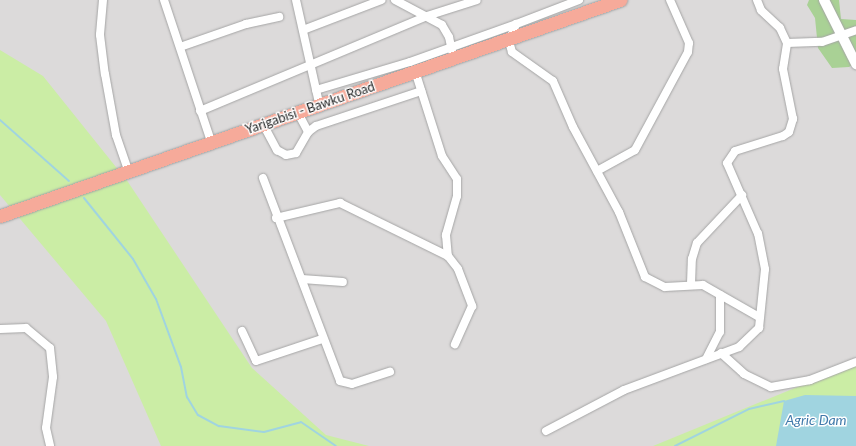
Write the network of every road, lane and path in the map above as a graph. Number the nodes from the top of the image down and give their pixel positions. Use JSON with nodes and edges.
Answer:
{"nodes":[{"id":1,"x":103,"y":0,"type":"edge"},
{"id":2,"x":164,"y":0,"type":"edge"},
{"id":3,"x":296,"y":0,"type":"edge"},
{"id":4,"x":381,"y":0,"type":"edge"},
{"id":5,"x":395,"y":0,"type":"edge"},
{"id":6,"x":477,"y":0,"type":"edge"},
{"id":7,"x":580,"y":0,"type":"edge"},
{"id":8,"x":620,"y":0,"type":"edge"},
{"id":9,"x":670,"y":0,"type":"edge"},
{"id":10,"x":758,"y":0,"type":"edge"},
{"id":11,"x":824,"y":0,"type":"edge"},
{"id":12,"x":562,"y":3,"type":"edge"},
{"id":13,"x":426,"y":16,"type":"junction"},
{"id":14,"x":279,"y":17,"type":"dead end"},
{"id":15,"x":566,"y":18,"type":"junction"},
{"id":16,"x":516,"y":24,"type":"junction"},
{"id":17,"x":303,"y":30,"type":"junction"},
{"id":18,"x":856,"y":30,"type":"edge"},
{"id":19,"x":842,"y":36,"type":"junction"},
{"id":20,"x":509,"y":41,"type":"junction"},
{"id":21,"x":787,"y":43,"type":"junction"},
{"id":22,"x":451,"y":46,"type":"junction"},
{"id":23,"x":180,"y":47,"type":"junction"},
{"id":24,"x":454,"y":59,"type":"junction"},
{"id":25,"x":309,"y":64,"type":"junction"},
{"id":26,"x":856,"y":64,"type":"edge"},
{"id":27,"x":416,"y":74,"type":"junction"},
{"id":28,"x":316,"y":90,"type":"junction"},
{"id":29,"x":421,"y":91,"type":"junction"},
{"id":30,"x":319,"y":103,"type":"junction"},
{"id":31,"x":200,"y":111,"type":"junction"},
{"id":32,"x":297,"y":111,"type":"junction"},
{"id":33,"x":263,"y":124,"type":"junction"},
{"id":34,"x":308,"y":132,"type":"junction"},
{"id":35,"x":211,"y":141,"type":"junction"},
{"id":36,"x":128,"y":170,"type":"junction"},
{"id":37,"x":597,"y":171,"type":"junction"},
{"id":38,"x":263,"y":178,"type":"dead end"},
{"id":39,"x":742,"y":195,"type":"junction"},
{"id":40,"x":0,"y":216,"type":"edge"},
{"id":41,"x":276,"y":218,"type":"junction"},
{"id":42,"x":448,"y":256,"type":"junction"},
{"id":43,"x":302,"y":278,"type":"junction"},
{"id":44,"x":343,"y":282,"type":"dead end"},
{"id":45,"x":692,"y":284,"type":"junction"},
{"id":46,"x":720,"y":295,"type":"junction"},
{"id":47,"x":759,"y":317,"type":"junction"},
{"id":48,"x":0,"y":329,"type":"edge"},
{"id":49,"x":242,"y":331,"type":"dead end"},
{"id":50,"x":322,"y":339,"type":"junction"},
{"id":51,"x":455,"y":344,"type":"dead end"},
{"id":52,"x":721,"y":353,"type":"junction"},
{"id":53,"x":706,"y":359,"type":"junction"},
{"id":54,"x":856,"y":362,"type":"edge"},
{"id":55,"x":390,"y":372,"type":"dead end"},
{"id":56,"x":546,"y":431,"type":"dead end"},
{"id":57,"x":50,"y":446,"type":"edge"}],
"edges":[{"from":1,"to":36,"type":"street"},
{"from":2,"to":23,"type":"street"},
{"from":3,"to":17,"type":"street"},
{"from":4,"to":17,"type":"street"},
{"from":5,"to":13,"type":"street"},
{"from":6,"to":13,"type":"street"},
{"from":7,"to":12,"type":"street"},
{"from":8,"to":15,"type":"highway","name":"Yarigabisi - Bawku Road"},
{"from":9,"to":37,"type":"street"},
{"from":10,"to":21,"type":"street"},
{"from":11,"to":19,"type":"street"},
{"from":12,"to":15,"type":"street"},
{"from":12,"to":16,"type":"street"},
{"from":13,"to":22,"type":"street"},
{"from":13,"to":25,"type":"street"},
{"from":14,"to":23,"type":"street"},
{"from":15,"to":20,"type":"highway","name":"Yarigabisi - Bawku Road"},
{"from":16,"to":20,"type":"street"},
{"from":16,"to":22,"type":"street"},
{"from":17,"to":25,"type":"street"},
{"from":18,"to":19,"type":"street"},
{"from":19,"to":21,"type":"street"},
{"from":19,"to":26,"type":"street"},
{"from":20,"to":24,"type":"highway","name":"Yarigabisi - Bawku Road"},
{"from":20,"to":37,"type":"street"},
{"from":21,"to":39,"type":"street"},
{"from":22,"to":24,"type":"street"},
{"from":22,"to":28,"type":"street"},
{"from":23,"to":31,"type":"street"},
{"from":24,"to":27,"type":"highway","name":"Yarigabisi - Bawku Road"},
{"from":25,"to":28,"type":"street"},
{"from":25,"to":31,"type":"street"},
{"from":27,"to":29,"type":"street"},
{"from":27,"to":30,"type":"highway","name":"Yarigabisi - Bawku Road"},
{"from":28,"to":30,"type":"street"},
{"from":29,"to":34,"type":"street"},
{"from":29,"to":42,"type":"street"},
{"from":30,"to":32,"type":"highway","name":"Yarigabisi - Bawku Road"},
{"from":31,"to":35,"type":"street"},
{"from":32,"to":33,"type":"highway","name":"Yarigabisi - Bawku Road"},
{"from":32,"to":34,"type":"street"},
{"from":33,"to":34,"type":"street"},
{"from":33,"to":35,"type":"highway","name":"Yarigabisi - Bawku Road"},
{"from":35,"to":36,"type":"highway","name":"Yarigabisi - Bawku Road"},
{"from":36,"to":40,"type":"highway","name":"Yarigabisi - Bawku Road"},
{"from":37,"to":45,"type":"street"},
{"from":38,"to":41,"type":"street"},
{"from":39,"to":45,"type":"street"},
{"from":39,"to":47,"type":"street"},
{"from":41,"to":42,"type":"street"},
{"from":41,"to":43,"type":"street"},
{"from":42,"to":51,"type":"street"},
{"from":43,"to":44,"type":"street"},
{"from":43,"to":50,"type":"street"},
{"from":45,"to":46,"type":"street"},
{"from":46,"to":47,"type":"street"},
{"from":46,"to":53,"type":"street"},
{"from":47,"to":52,"type":"street"},
{"from":48,"to":57,"type":"street"},
{"from":49,"to":50,"type":"street"},
{"from":50,"to":55,"type":"street"},
{"from":52,"to":53,"type":"street"},
{"from":52,"to":54,"type":"street"},
{"from":53,"to":56,"type":"street"}]}
